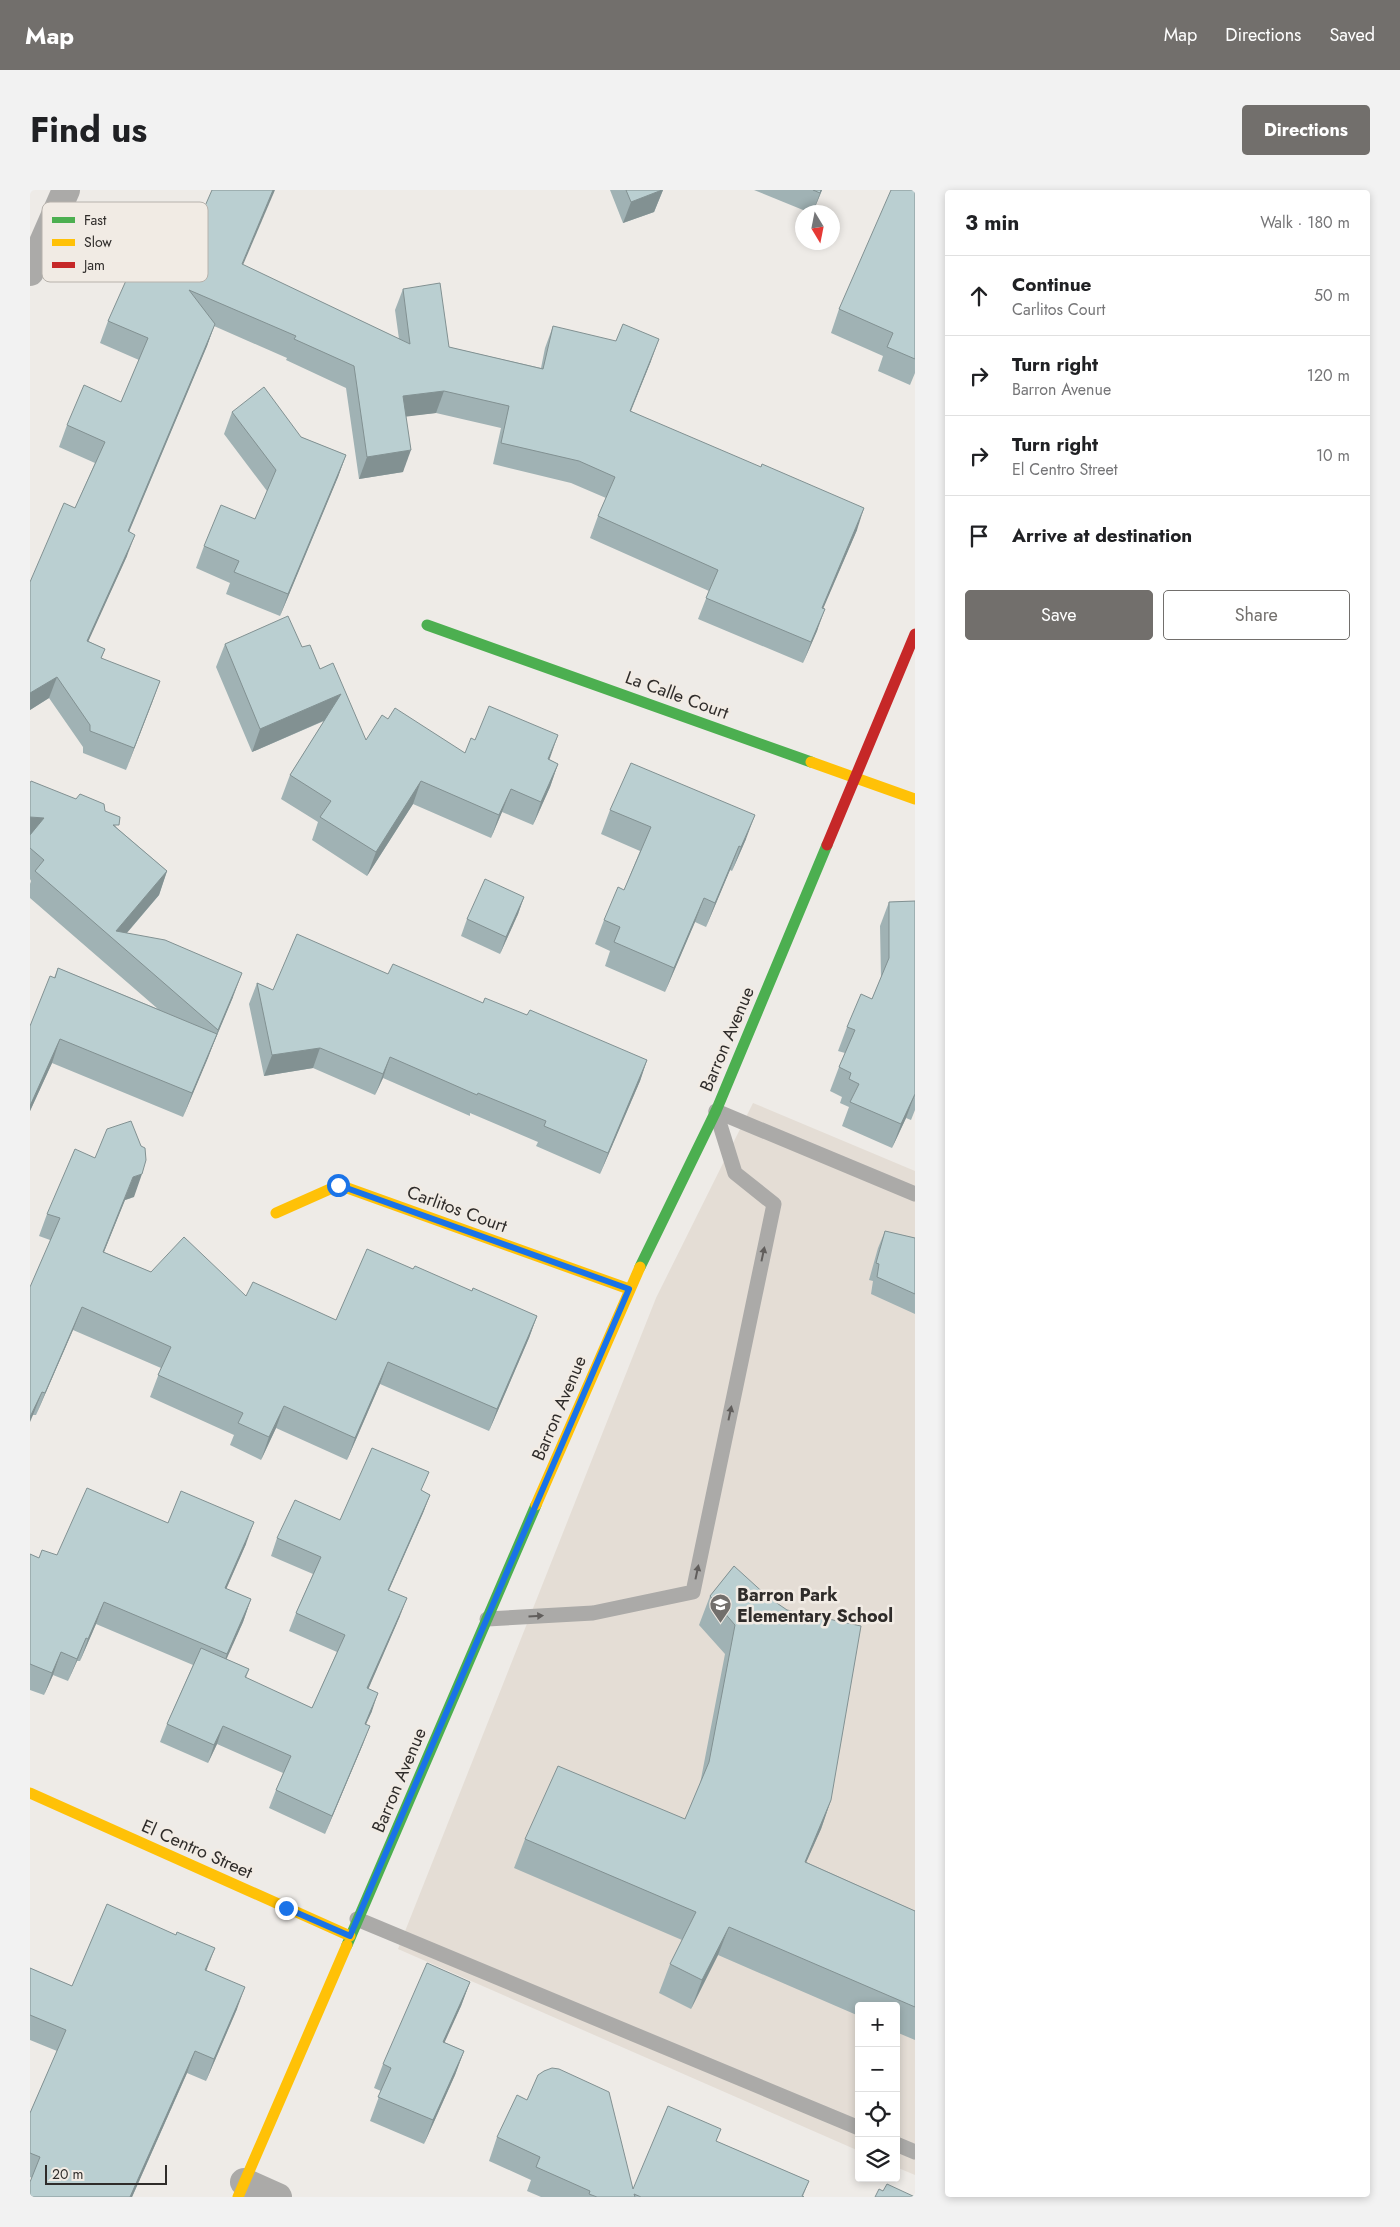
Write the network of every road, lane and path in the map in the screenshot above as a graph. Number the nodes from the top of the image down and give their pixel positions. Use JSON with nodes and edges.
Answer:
{"nodes":[{"id":1,"x":66,"y":190,"type":"edge"},
{"id":2,"x":61,"y":202,"type":"edge"},
{"id":3,"x":42,"y":245,"type":"edge"},
{"id":4,"x":30,"y":272,"type":"edge"},
{"id":5,"x":427,"y":624,"type":"dead end"},
{"id":6,"x":915,"y":634,"type":"edge"},
{"id":7,"x":855,"y":777,"type":"junction"},
{"id":8,"x":915,"y":799,"type":"edge"},
{"id":9,"x":716,"y":1111,"type":"junction"},
{"id":10,"x":915,"y":1194,"type":"edge"},
{"id":11,"x":276,"y":1213,"type":"dead end"},
{"id":12,"x":629,"y":1289,"type":"junction"},
{"id":13,"x":487,"y":1619,"type":"junction"},
{"id":14,"x":30,"y":1792,"type":"edge"},
{"id":15,"x":357,"y":1919,"type":"junction"},
{"id":16,"x":350,"y":1936,"type":"junction"},
{"id":17,"x":855,"y":2126,"type":"edge"},
{"id":18,"x":900,"y":2146,"type":"edge"},
{"id":19,"x":915,"y":2152,"type":"edge"},
{"id":20,"x":241,"y":2190,"type":"edge"},
{"id":21,"x":278,"y":2197,"type":"edge"}],
"edges":[{"from":1,"to":2,"type":"street"},
{"from":3,"to":4,"type":"street"},
{"from":5,"to":7,"type":"street","name":"La Calle Court"},
{"from":6,"to":7,"type":"street","name":"Barron Avenue"},
{"from":7,"to":8,"type":"street","name":"La Calle Court"},
{"from":7,"to":9,"type":"street","name":"Barron Avenue"},
{"from":9,"to":10,"type":"lane"},
{"from":9,"to":12,"type":"street","name":"Barron Avenue"},
{"from":13,"to":9,"type":"lane","one_way":true},
{"from":11,"to":12,"type":"street","name":"Carlitos Court"},
{"from":12,"to":13,"type":"street","name":"Barron Avenue"},
{"from":13,"to":15,"type":"street","name":"Barron Avenue"},
{"from":14,"to":16,"type":"street","name":"El Centro Street"},
{"from":15,"to":16,"type":"street","name":"Barron Avenue"},
{"from":15,"to":17,"type":"lane"},
{"from":16,"to":20,"type":"street","name":"Barron Avenue"},
{"from":18,"to":19,"type":"lane"},
{"from":20,"to":21,"type":"street"}]}
